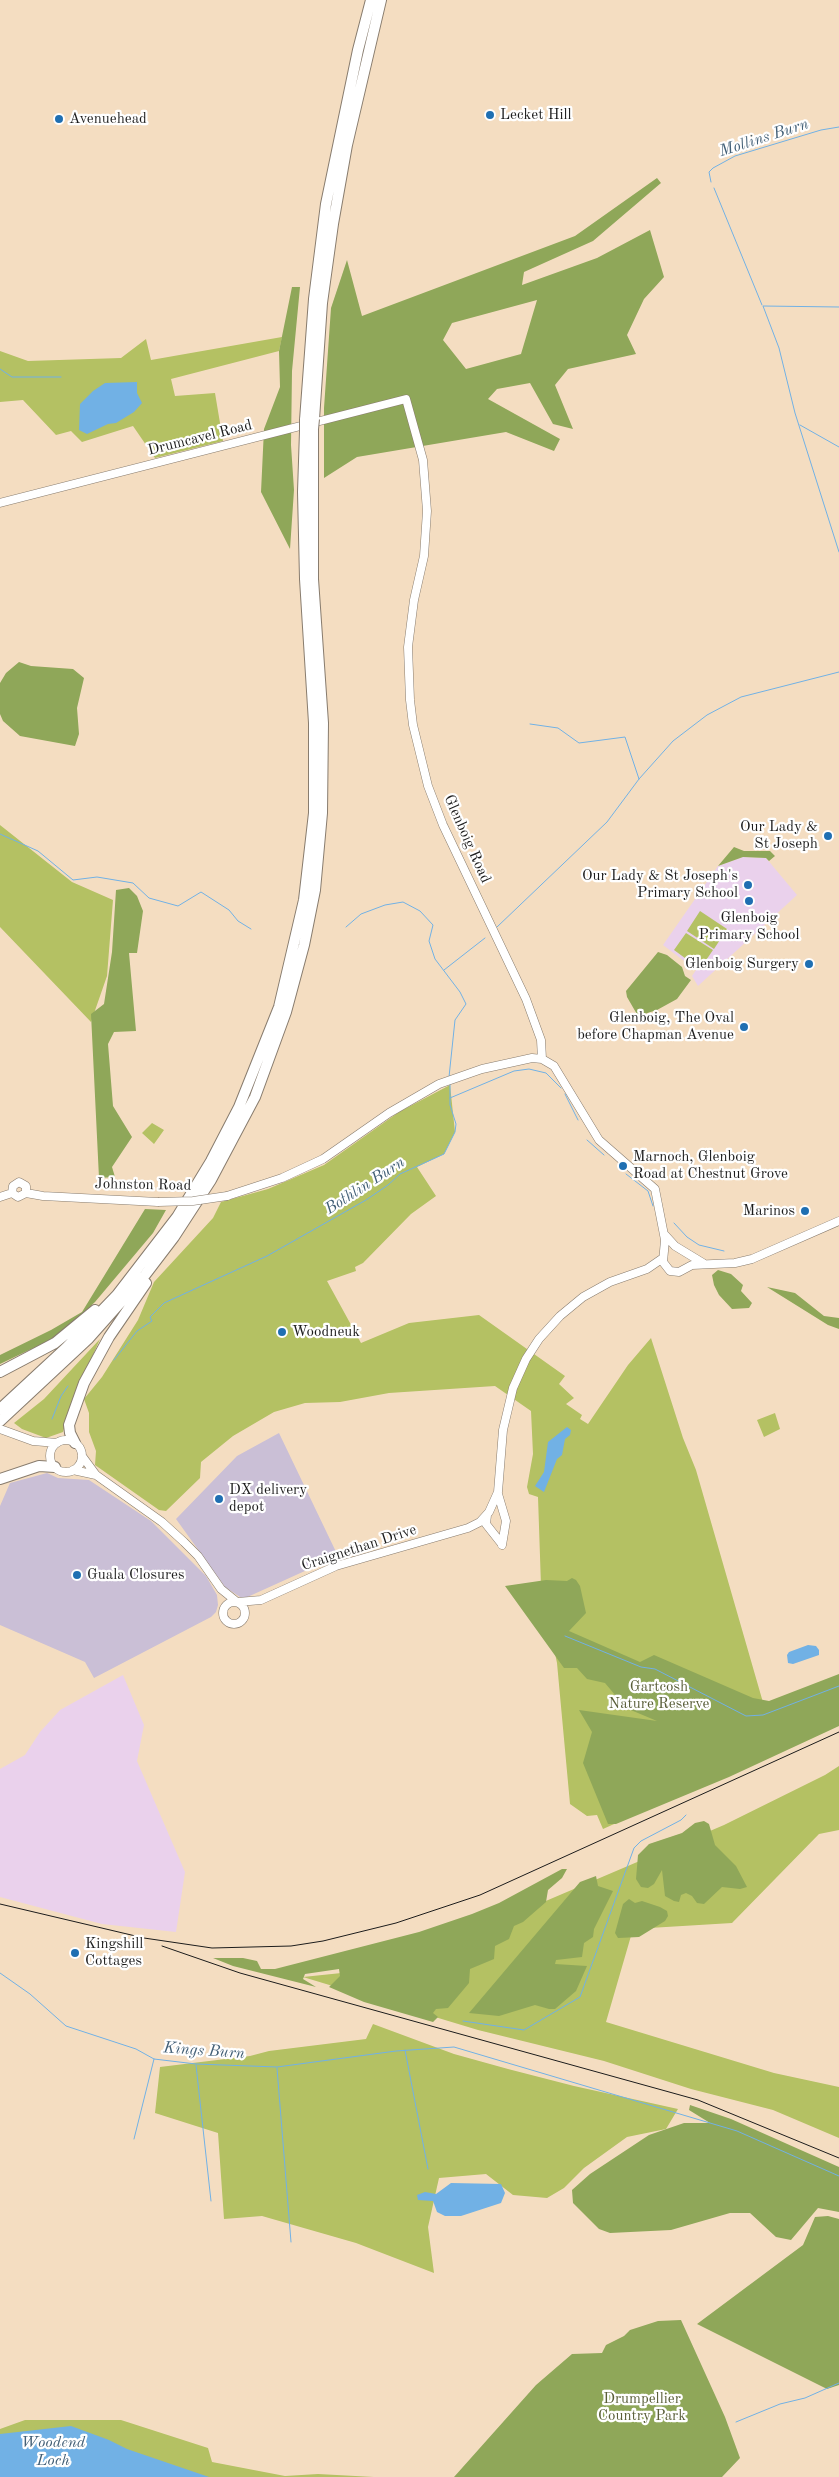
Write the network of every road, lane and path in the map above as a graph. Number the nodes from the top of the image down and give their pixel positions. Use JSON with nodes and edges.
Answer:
{"nodes":[{"id":1,"x":371,"y":0,"type":"edge"},
{"id":2,"x":381,"y":0,"type":"edge"},
{"id":3,"x":406,"y":399,"type":"joint"},
{"id":4,"x":309,"y":425,"type":"junction"},
{"id":5,"x":0,"y":503,"type":"edge"},
{"id":6,"x":542,"y":1059,"type":"junction"},
{"id":7,"x":12,"y":1193,"type":"junction"},
{"id":8,"x":26,"y":1193,"type":"junction"},
{"id":9,"x":193,"y":1193,"type":"junction"},
{"id":10,"x":0,"y":1197,"type":"edge"},
{"id":11,"x":195,"y":1206,"type":"junction"},
{"id":12,"x":839,"y":1221,"type":"edge"},
{"id":13,"x":665,"y":1235,"type":"junction"},
{"id":14,"x":678,"y":1248,"type":"junction"},
{"id":15,"x":686,"y":1254,"type":"junction"},
{"id":16,"x":664,"y":1256,"type":"junction"},
{"id":17,"x":705,"y":1264,"type":"junction"},
{"id":18,"x":646,"y":1268,"type":"junction"},
{"id":19,"x":667,"y":1269,"type":"junction"},
{"id":20,"x":684,"y":1269,"type":"junction"},
{"id":21,"x":0,"y":1372,"type":"edge"},
{"id":22,"x":0,"y":1409,"type":"edge"},
{"id":23,"x":0,"y":1421,"type":"edge"},
{"id":24,"x":0,"y":1429,"type":"edge"},
{"id":25,"x":33,"y":1441,"type":"junction"},
{"id":26,"x":57,"y":1443,"type":"junction"},
{"id":27,"x":75,"y":1443,"type":"junction"},
{"id":28,"x":82,"y":1456,"type":"junction"},
{"id":29,"x":53,"y":1464,"type":"junction"},
{"id":30,"x":73,"y":1470,"type":"junction"},
{"id":31,"x":96,"y":1475,"type":"junction"},
{"id":32,"x":0,"y":1479,"type":"edge"},
{"id":33,"x":498,"y":1492,"type":"junction"},
{"id":34,"x":488,"y":1514,"type":"junction"},
{"id":35,"x":504,"y":1514,"type":"junction"},
{"id":36,"x":504,"y":1527,"type":"junction"},
{"id":37,"x":468,"y":1528,"type":"junction"},
{"id":38,"x":491,"y":1530,"type":"junction"},
{"id":39,"x":221,"y":1589,"type":"junction"},
{"id":40,"x":261,"y":1600,"type":"junction"},
{"id":41,"x":238,"y":1602,"type":"junction"},
{"id":42,"x":224,"y":1609,"type":"junction"},
{"id":43,"x":245,"y":1617,"type":"junction"}],
"edges":[{"from":1,"to":4,"type":"highway"},
{"from":2,"to":4,"type":"highway"},
{"from":3,"to":5,"type":"street","name":"Drumcavel Road"},
{"from":3,"to":6,"type":"street","name":"Glenboig Road"},
{"from":4,"to":9,"type":"highway"},
{"from":4,"to":11,"type":"highway"},
{"from":6,"to":8,"type":"street","name":"Johnston Road","bridge":true},
{"from":6,"to":13,"type":"street"},
{"from":7,"to":8,"type":"street","name":"Johnston Road"},
{"from":7,"to":8,"type":"street","name":"Johnston Road"},
{"from":7,"to":10,"type":"street","name":"Johnston Road"},
{"from":9,"to":21,"type":"highway"},
{"from":9,"to":22,"type":"highway"},
{"from":11,"to":23,"type":"highway"},
{"from":11,"to":27,"type":"highway"},
{"from":12,"to":17,"type":"street"},
{"from":13,"to":14,"type":"street"},
{"from":13,"to":16,"type":"street"},
{"from":14,"to":15,"type":"street"},
{"from":14,"to":16,"type":"street"},
{"from":15,"to":17,"type":"street"},
{"from":15,"to":20,"type":"street"},
{"from":16,"to":18,"type":"street"},
{"from":16,"to":19,"type":"street"},
{"from":17,"to":20,"type":"street"},
{"from":18,"to":19,"type":"street"},
{"from":18,"to":33,"type":"street"},
{"from":19,"to":20,"type":"street"},
{"from":24,"to":25,"type":"street"},
{"from":25,"to":26,"type":"street"},
{"from":25,"to":29,"type":"street"},
{"from":26,"to":27,"type":"street"},
{"from":26,"to":29,"type":"street"},
{"from":27,"to":28,"type":"street"},
{"from":28,"to":30,"type":"street"},
{"from":28,"to":31,"type":"street"},
{"from":29,"to":30,"type":"street"},
{"from":29,"to":32,"type":"highway"},
{"from":30,"to":31,"type":"street"},
{"from":31,"to":39,"type":"street"},
{"from":33,"to":34,"type":"street"},
{"from":33,"to":35,"type":"street"},
{"from":34,"to":35,"type":"street"},
{"from":34,"to":37,"type":"street","name":"Craignethan Drive"},
{"from":34,"to":38,"type":"street"},
{"from":35,"to":36,"type":"street"},
{"from":36,"to":38,"type":"street"},
{"from":36,"to":38,"type":"street"},
{"from":37,"to":38,"type":"street","name":"Craignethan Drive"},
{"from":37,"to":40,"type":"street","name":"Craignethan Drive"},
{"from":39,"to":41,"type":"street"},
{"from":39,"to":42,"type":"street"},
{"from":40,"to":41,"type":"street","name":"Craignethan Drive"},
{"from":40,"to":43,"type":"street","name":"Craignethan Drive"},
{"from":41,"to":42,"type":"street"},
{"from":41,"to":43,"type":"street"},
{"from":42,"to":43,"type":"street"}]}
